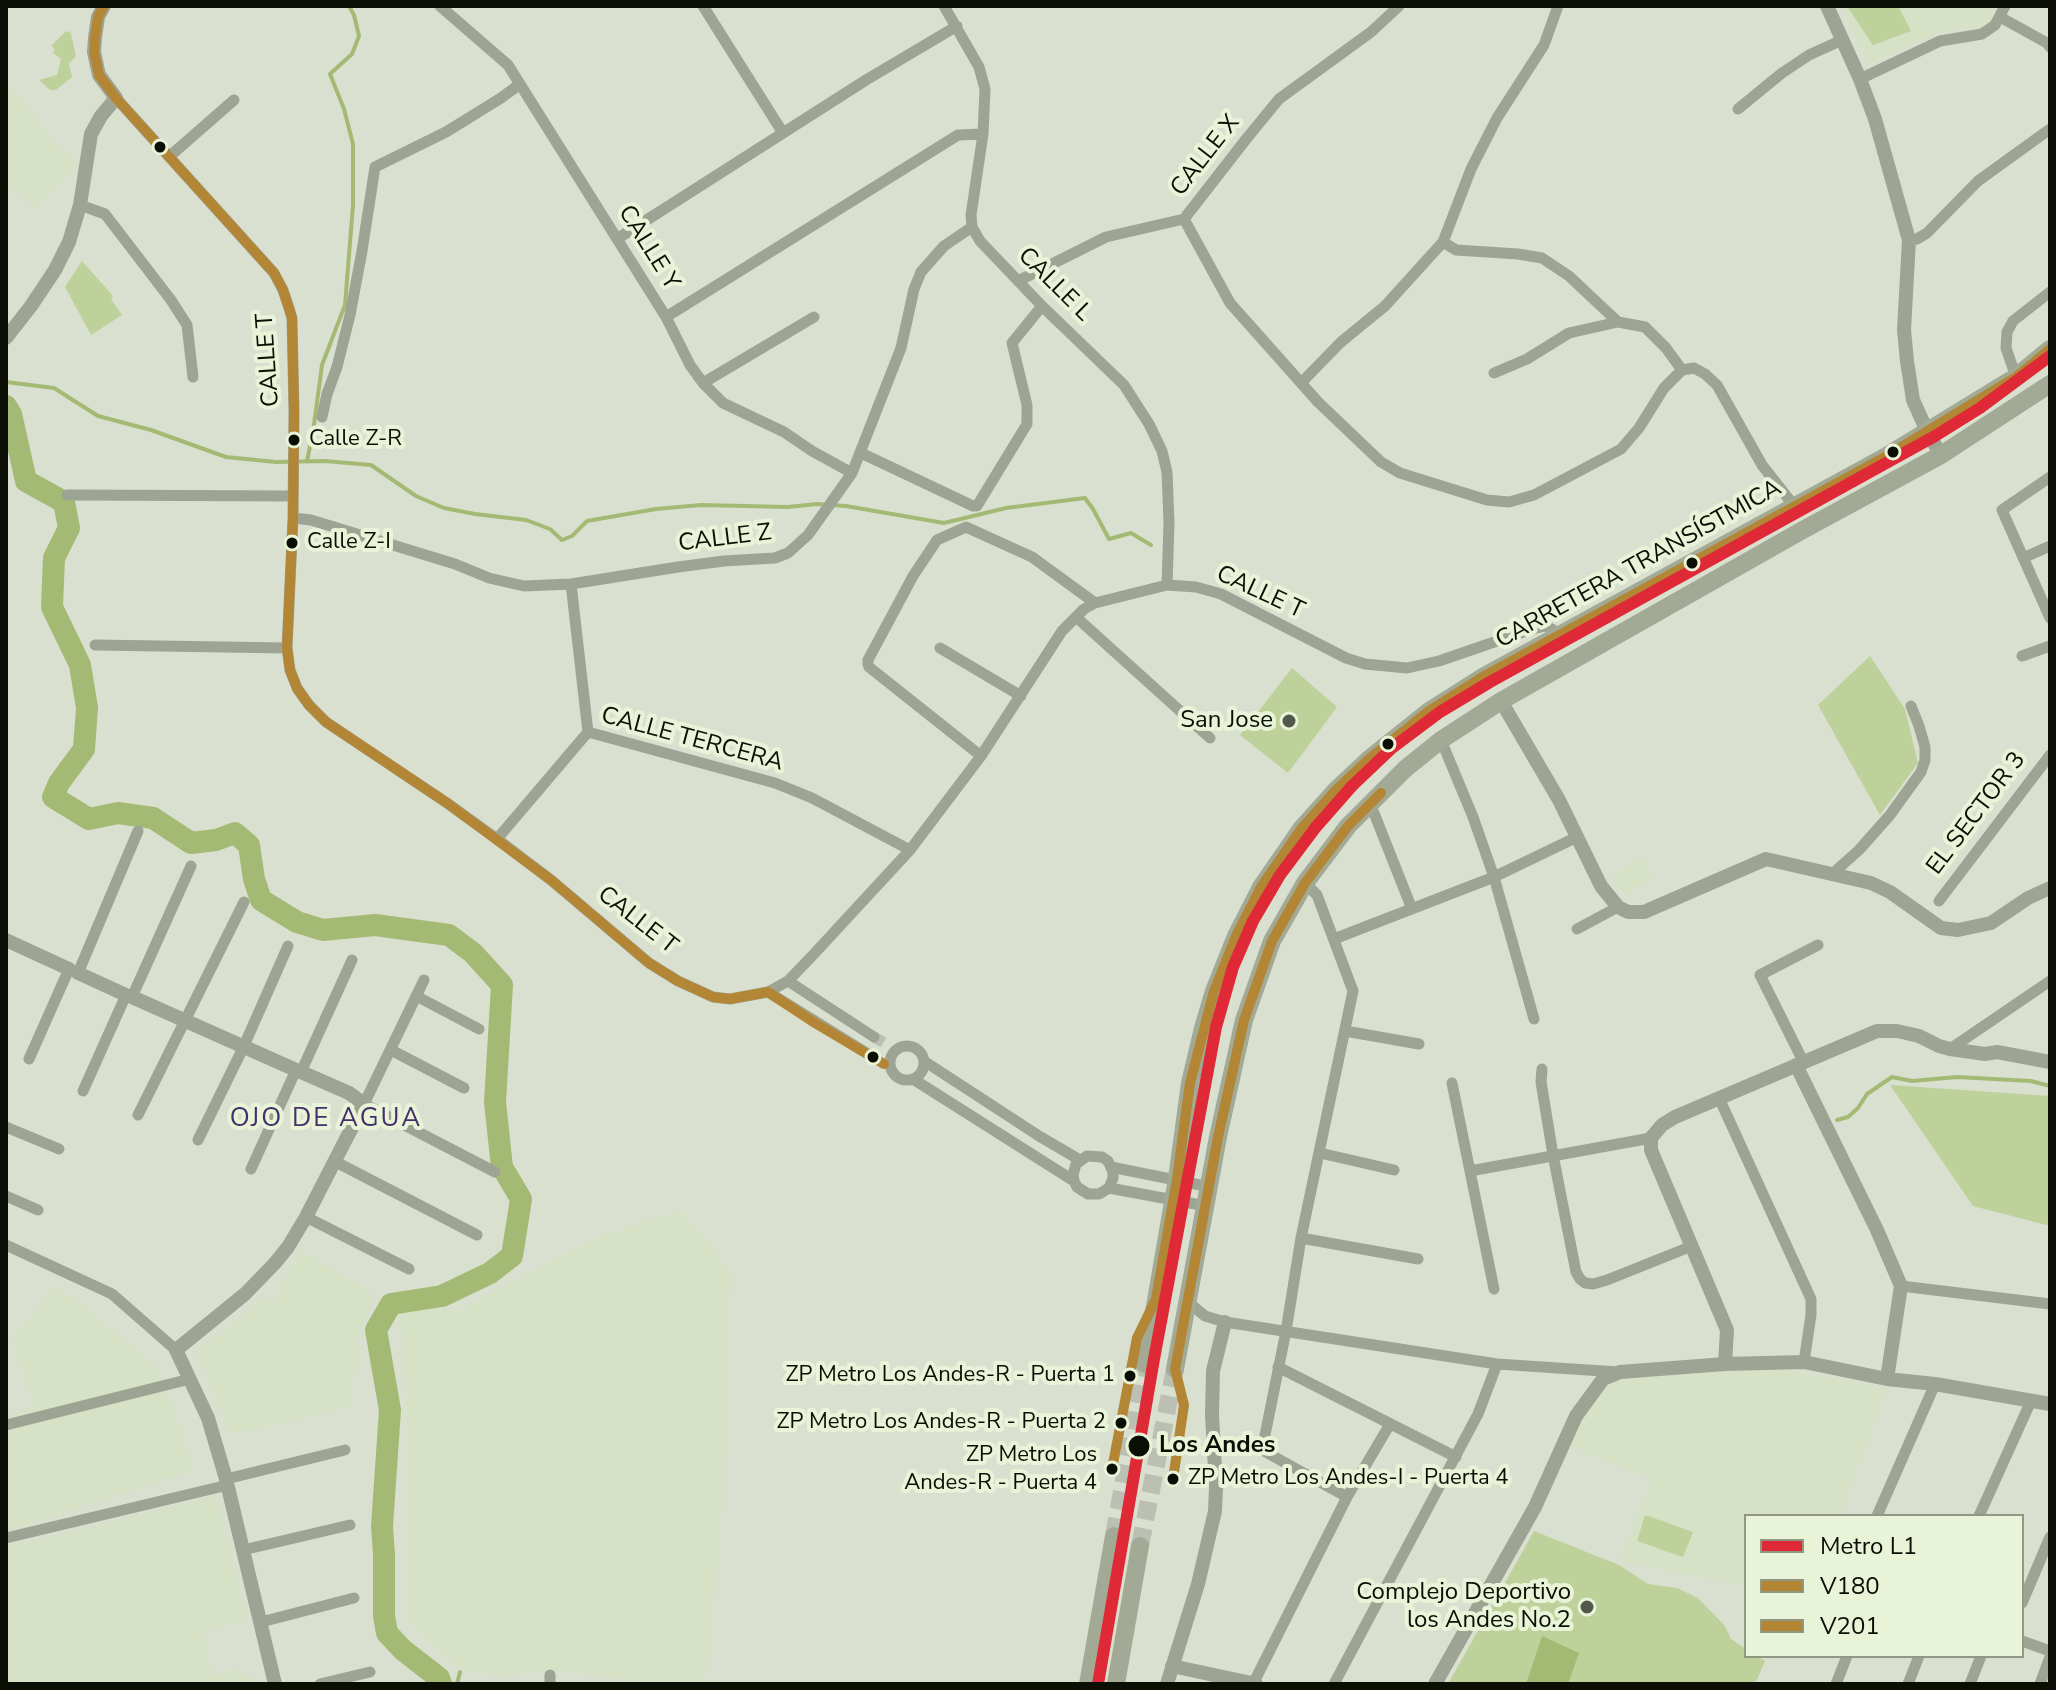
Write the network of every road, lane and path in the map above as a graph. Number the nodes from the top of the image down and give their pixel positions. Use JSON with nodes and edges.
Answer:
{"nodes":[{"id":1,"x":104,"y":6,"type":"edge"},
{"id":2,"x":440,"y":6,"type":"edge"},
{"id":3,"x":703,"y":6,"type":"edge"},
{"id":4,"x":944,"y":6,"type":"edge"},
{"id":5,"x":1399,"y":6,"type":"edge"},
{"id":6,"x":1558,"y":6,"type":"edge"},
{"id":7,"x":1827,"y":6,"type":"edge"},
{"id":8,"x":2002,"y":12,"type":"edge"},
{"id":9,"x":957,"y":26,"type":"junction"},
{"id":10,"x":1842,"y":40,"type":"junction"},
{"id":11,"x":2050,"y":47,"type":"edge"},
{"id":12,"x":1860,"y":79,"type":"junction"},
{"id":13,"x":520,"y":84,"type":"junction"},
{"id":14,"x":116,"y":98,"type":"junction"},
{"id":15,"x":234,"y":100,"type":"dead end"},
{"id":16,"x":1738,"y":109,"type":"dead end"},
{"id":17,"x":2050,"y":129,"type":"edge"},
{"id":18,"x":783,"y":133,"type":"junction"},
{"id":19,"x":983,"y":134,"type":"junction"},
{"id":20,"x":170,"y":156,"type":"junction"},
{"id":21,"x":80,"y":205,"type":"junction"},
{"id":22,"x":1184,"y":219,"type":"junction"},
{"id":23,"x":972,"y":227,"type":"junction"},
{"id":24,"x":617,"y":239,"type":"junction"},
{"id":25,"x":1909,"y":240,"type":"junction"},
{"id":26,"x":1443,"y":242,"type":"junction"},
{"id":27,"x":1018,"y":281,"type":"junction"},
{"id":28,"x":2050,"y":292,"type":"edge"},
{"id":29,"x":1042,"y":306,"type":"junction"},
{"id":30,"x":666,"y":317,"type":"junction"},
{"id":31,"x":814,"y":317,"type":"dead end"},
{"id":32,"x":1618,"y":322,"type":"junction"},
{"id":33,"x":6,"y":338,"type":"edge"},
{"id":34,"x":2050,"y":349,"type":"edge"},
{"id":35,"x":1682,"y":370,"type":"junction"},
{"id":36,"x":1494,"y":373,"type":"dead end"},
{"id":37,"x":193,"y":377,"type":"dead end"},
{"id":38,"x":2016,"y":377,"type":"junction"},
{"id":39,"x":1302,"y":382,"type":"junction"},
{"id":40,"x":703,"y":383,"type":"junction"},
{"id":41,"x":2050,"y":384,"type":"edge"},
{"id":42,"x":322,"y":417,"type":"dead end"},
{"id":43,"x":1927,"y":431,"type":"junction"},
{"id":44,"x":861,"y":453,"type":"junction"},
{"id":45,"x":1941,"y":455,"type":"junction"},
{"id":46,"x":852,"y":473,"type":"junction"},
{"id":47,"x":2050,"y":477,"type":"edge"},
{"id":48,"x":67,"y":495,"type":"dead end"},
{"id":49,"x":293,"y":496,"type":"junction"},
{"id":50,"x":1795,"y":507,"type":"junction"},
{"id":51,"x":293,"y":518,"type":"junction"},
{"id":52,"x":2050,"y":546,"type":"edge"},
{"id":53,"x":2023,"y":558,"type":"junction"},
{"id":54,"x":571,"y":584,"type":"junction"},
{"id":55,"x":1167,"y":585,"type":"junction"},
{"id":56,"x":1095,"y":603,"type":"junction"},
{"id":57,"x":1076,"y":617,"type":"junction"},
{"id":58,"x":2050,"y":618,"type":"edge"},
{"id":59,"x":1558,"y":636,"type":"junction"},
{"id":60,"x":95,"y":645,"type":"dead end"},
{"id":61,"x":2050,"y":646,"type":"edge"},
{"id":62,"x":287,"y":648,"type":"junction"},
{"id":63,"x":940,"y":648,"type":"dead end"},
{"id":64,"x":2022,"y":656,"type":"dead end"},
{"id":65,"x":1021,"y":696,"type":"junction"},
{"id":66,"x":1501,"y":701,"type":"junction"},
{"id":67,"x":1911,"y":706,"type":"dead end"},
{"id":68,"x":588,"y":732,"type":"junction"},
{"id":69,"x":1210,"y":738,"type":"dead end"},
{"id":70,"x":1441,"y":740,"type":"junction"},
{"id":71,"x":2050,"y":755,"type":"edge"},
{"id":72,"x":981,"y":756,"type":"junction"},
{"id":73,"x":1370,"y":803,"type":"junction"},
{"id":74,"x":138,"y":831,"type":"dead end"},
{"id":75,"x":1577,"y":837,"type":"junction"},
{"id":76,"x":497,"y":839,"type":"junction"},
{"id":77,"x":910,"y":850,"type":"junction"},
{"id":78,"x":191,"y":866,"type":"dead end"},
{"id":79,"x":1832,"y":874,"type":"junction"},
{"id":80,"x":1494,"y":877,"type":"junction"},
{"id":81,"x":1305,"y":883,"type":"junction"},
{"id":82,"x":2050,"y":888,"type":"edge"},
{"id":83,"x":1939,"y":901,"type":"dead end"},
{"id":84,"x":244,"y":902,"type":"dead end"},
{"id":85,"x":1618,"y":907,"type":"junction"},
{"id":86,"x":1412,"y":909,"type":"junction"},
{"id":87,"x":1577,"y":929,"type":"dead end"},
{"id":88,"x":1334,"y":939,"type":"junction"},
{"id":89,"x":6,"y":940,"type":"edge"},
{"id":90,"x":1818,"y":945,"type":"dead end"},
{"id":91,"x":288,"y":946,"type":"dead end"},
{"id":92,"x":352,"y":960,"type":"dead end"},
{"id":93,"x":73,"y":971,"type":"junction"},
{"id":94,"x":424,"y":980,"type":"dead end"},
{"id":95,"x":788,"y":981,"type":"junction"},
{"id":96,"x":2050,"y":981,"type":"edge"},
{"id":97,"x":768,"y":992,"type":"junction"},
{"id":98,"x":129,"y":996,"type":"junction"},
{"id":99,"x":416,"y":996,"type":"junction"},
{"id":100,"x":826,"y":1006,"type":"junction"},
{"id":101,"x":1534,"y":1019,"type":"dead end"},
{"id":102,"x":186,"y":1022,"type":"junction"},
{"id":103,"x":815,"y":1023,"type":"junction"},
{"id":104,"x":479,"y":1029,"type":"dead end"},
{"id":105,"x":1345,"y":1031,"type":"junction"},
{"id":106,"x":874,"y":1037,"type":"tunnel mouth"},
{"id":107,"x":1419,"y":1044,"type":"dead end"},
{"id":108,"x":888,"y":1045,"type":"tunnel mouth"},
{"id":109,"x":903,"y":1046,"type":"junction"},
{"id":110,"x":243,"y":1048,"type":"junction"},
{"id":111,"x":1950,"y":1049,"type":"junction"},
{"id":112,"x":391,"y":1050,"type":"junction"},
{"id":113,"x":868,"y":1054,"type":"tunnel mouth"},
{"id":114,"x":29,"y":1059,"type":"dead end"},
{"id":115,"x":924,"y":1061,"type":"junction"},
{"id":116,"x":2050,"y":1062,"type":"edge"},
{"id":117,"x":1800,"y":1063,"type":"junction"},
{"id":118,"x":1542,"y":1069,"type":"dead end"},
{"id":119,"x":298,"y":1071,"type":"junction"},
{"id":120,"x":913,"y":1079,"type":"junction"},
{"id":121,"x":1452,"y":1083,"type":"dead end"},
{"id":122,"x":464,"y":1088,"type":"dead end"},
{"id":123,"x":83,"y":1091,"type":"dead end"},
{"id":124,"x":1719,"y":1098,"type":"junction"},
{"id":125,"x":364,"y":1104,"type":"junction"},
{"id":126,"x":138,"y":1115,"type":"dead end"},
{"id":127,"x":6,"y":1127,"type":"edge"},
{"id":128,"x":1651,"y":1138,"type":"junction"},
{"id":129,"x":198,"y":1140,"type":"dead end"},
{"id":130,"x":59,"y":1149,"type":"dead end"},
{"id":131,"x":1320,"y":1153,"type":"junction"},
{"id":132,"x":1553,"y":1155,"type":"junction"},
{"id":133,"x":1080,"y":1160,"type":"junction"},
{"id":134,"x":334,"y":1161,"type":"junction"},
{"id":135,"x":1111,"y":1167,"type":"junction"},
{"id":136,"x":251,"y":1169,"type":"dead end"},
{"id":137,"x":1394,"y":1170,"type":"dead end"},
{"id":138,"x":1470,"y":1171,"type":"junction"},
{"id":139,"x":495,"y":1172,"type":"dead end"},
{"id":140,"x":1177,"y":1179,"type":"junction"},
{"id":141,"x":1074,"y":1181,"type":"junction"},
{"id":142,"x":1210,"y":1187,"type":"junction"},
{"id":143,"x":1109,"y":1188,"type":"junction"},
{"id":144,"x":6,"y":1196,"type":"edge"},
{"id":145,"x":1174,"y":1199,"type":"junction"},
{"id":146,"x":1206,"y":1206,"type":"junction"},
{"id":147,"x":38,"y":1210,"type":"dead end"},
{"id":148,"x":306,"y":1217,"type":"junction"},
{"id":149,"x":477,"y":1235,"type":"dead end"},
{"id":150,"x":1301,"y":1238,"type":"junction"},
{"id":151,"x":6,"y":1245,"type":"edge"},
{"id":152,"x":1692,"y":1246,"type":"junction"},
{"id":153,"x":1418,"y":1259,"type":"dead end"},
{"id":154,"x":409,"y":1269,"type":"dead end"},
{"id":155,"x":1901,"y":1286,"type":"junction"},
{"id":156,"x":1494,"y":1289,"type":"dead end"},
{"id":157,"x":1188,"y":1302,"type":"junction"},
{"id":158,"x":2050,"y":1304,"type":"edge"},
{"id":159,"x":1225,"y":1322,"type":"junction"},
{"id":160,"x":1286,"y":1331,"type":"junction"},
{"id":161,"x":176,"y":1350,"type":"junction"},
{"id":162,"x":1804,"y":1362,"type":"junction"},
{"id":163,"x":1145,"y":1364,"type":"tunnel mouth"},
{"id":164,"x":1497,"y":1364,"type":"junction"},
{"id":165,"x":1725,"y":1364,"type":"junction"},
{"id":166,"x":1278,"y":1367,"type":"junction"},
{"id":167,"x":1175,"y":1369,"type":"tunnel mouth"},
{"id":168,"x":1620,"y":1372,"type":"junction"},
{"id":169,"x":190,"y":1379,"type":"junction"},
{"id":170,"x":1887,"y":1379,"type":"junction"},
{"id":171,"x":1935,"y":1384,"type":"junction"},
{"id":172,"x":2031,"y":1401,"type":"junction"},
{"id":173,"x":2050,"y":1404,"type":"edge"},
{"id":174,"x":1390,"y":1424,"type":"junction"},
{"id":175,"x":6,"y":1425,"type":"edge"},
{"id":176,"x":345,"y":1450,"type":"dead end"},
{"id":177,"x":1456,"y":1457,"type":"junction"},
{"id":178,"x":227,"y":1482,"type":"junction"},
{"id":179,"x":1347,"y":1497,"type":"junction"},
{"id":180,"x":1878,"y":1514,"type":"edge"},
{"id":181,"x":1980,"y":1514,"type":"edge"},
{"id":182,"x":350,"y":1525,"type":"dead end"},
{"id":183,"x":1114,"y":1536,"type":"tunnel mouth"},
{"id":184,"x":2050,"y":1537,"type":"edge"},
{"id":185,"x":6,"y":1538,"type":"edge"},
{"id":186,"x":1140,"y":1546,"type":"tunnel mouth"},
{"id":187,"x":243,"y":1550,"type":"junction"},
{"id":188,"x":354,"y":1598,"type":"dead end"},
{"id":189,"x":2024,"y":1598,"type":"edge"},
{"id":190,"x":261,"y":1622,"type":"junction"},
{"id":191,"x":2024,"y":1642,"type":"edge"},
{"id":192,"x":2050,"y":1654,"type":"edge"},
{"id":193,"x":1846,"y":1658,"type":"edge"},
{"id":194,"x":1918,"y":1658,"type":"edge"},
{"id":195,"x":1980,"y":1658,"type":"edge"},
{"id":196,"x":1172,"y":1666,"type":"junction"},
{"id":197,"x":370,"y":1672,"type":"dead end"},
{"id":198,"x":275,"y":1684,"type":"edge"},
{"id":199,"x":320,"y":1684,"type":"edge"},
{"id":200,"x":1088,"y":1684,"type":"edge"},
{"id":201,"x":1116,"y":1684,"type":"edge"},
{"id":202,"x":1167,"y":1684,"type":"edge"},
{"id":203,"x":1254,"y":1684,"type":"edge"},
{"id":204,"x":1334,"y":1684,"type":"edge"},
{"id":205,"x":1435,"y":1684,"type":"edge"},
{"id":206,"x":1836,"y":1684,"type":"edge"},
{"id":207,"x":1908,"y":1684,"type":"edge"},
{"id":208,"x":1970,"y":1684,"type":"edge"},
{"id":209,"x":2040,"y":1684,"type":"edge"}],
"edges":[{"from":1,"to":14,"type":"street","name":"CALLE T"},
{"from":2,"to":13,"type":"street","name":"CALLE Y"},
{"from":3,"to":18,"type":"street"},
{"from":4,"to":9,"type":"street"},
{"from":5,"to":22,"type":"street","name":"CALLE X"},
{"from":6,"to":26,"type":"street"},
{"from":7,"to":10,"type":"street"},
{"from":8,"to":11,"type":"street"},
{"from":8,"to":12,"type":"street"},
{"from":9,"to":18,"type":"street"},
{"from":9,"to":19,"type":"street"},
{"from":10,"to":12,"type":"street"},
{"from":10,"to":16,"type":"street"},
{"from":12,"to":25,"type":"street"},
{"from":13,"to":24,"type":"street","name":"CALLE Y"},
{"from":13,"to":42,"type":"street"},
{"from":14,"to":20,"type":"street","name":"CALLE T"},
{"from":14,"to":21,"type":"street"},
{"from":15,"to":20,"type":"street"},
{"from":17,"to":25,"type":"street"},
{"from":18,"to":24,"type":"street"},
{"from":19,"to":23,"type":"street"},
{"from":19,"to":30,"type":"street"},
{"from":20,"to":49,"type":"street","name":"CALLE T"},
{"from":21,"to":33,"type":"street"},
{"from":21,"to":37,"type":"street"},
{"from":22,"to":27,"type":"street","name":"CALLE X"},
{"from":22,"to":39,"type":"street"},
{"from":23,"to":27,"type":"street","name":"CALLE L"},
{"from":23,"to":44,"type":"street","name":"CALLE Z"},
{"from":24,"to":30,"type":"street","name":"CALLE Y"},
{"from":25,"to":43,"type":"street"},
{"from":26,"to":32,"type":"street"},
{"from":26,"to":39,"type":"street"},
{"from":27,"to":29,"type":"street","name":"CALLE L"},
{"from":28,"to":38,"type":"street"},
{"from":29,"to":44,"type":"street"},
{"from":29,"to":55,"type":"street","name":"CALLE L"},
{"from":30,"to":40,"type":"street","name":"CALLE Y"},
{"from":31,"to":40,"type":"street"},
{"from":32,"to":35,"type":"street"},
{"from":32,"to":36,"type":"street"},
{"from":34,"to":38,"type":"main road","name":"CARRETERA TRANSÍSTMICA"},
{"from":35,"to":39,"type":"street"},
{"from":35,"to":50,"type":"street"},
{"from":38,"to":43,"type":"main road","name":"CARRETERA TRANSÍSTMICA"},
{"from":40,"to":46,"type":"street","name":"CALLE Y"},
{"from":41,"to":45,"type":"main road","name":"CARRETERA TRANSÍSTMICA"},
{"from":43,"to":45,"type":"street"},
{"from":43,"to":50,"type":"main road","name":"CARRETERA TRANSÍSTMICA"},
{"from":44,"to":46,"type":"street","name":"CALLE Z"},
{"from":45,"to":66,"type":"main road","name":"CARRETERA TRANSÍSTMICA"},
{"from":46,"to":54,"type":"street","name":"CALLE Z"},
{"from":47,"to":53,"type":"street"},
{"from":48,"to":49,"type":"street"},
{"from":49,"to":51,"type":"street","name":"CALLE T"},
{"from":50,"to":59,"type":"main road","name":"CARRETERA TRANSÍSTMICA"},
{"from":51,"to":54,"type":"street","name":"CALLE Z"},
{"from":51,"to":62,"type":"street","name":"CALLE T"},
{"from":52,"to":53,"type":"street"},
{"from":53,"to":58,"type":"street"},
{"from":54,"to":68,"type":"street"},
{"from":55,"to":56,"type":"street","name":"CALLE T"},
{"from":55,"to":59,"type":"street","name":"CALLE T"},
{"from":56,"to":57,"type":"street","name":"CALLE T"},
{"from":56,"to":72,"type":"street"},
{"from":57,"to":65,"type":"street","name":"CALLE T"},
{"from":57,"to":69,"type":"street"},
{"from":59,"to":140,"type":"main road","name":"CARRETERA TRANSÍSTMICA"},
{"from":60,"to":62,"type":"street"},
{"from":61,"to":64,"type":"street"},
{"from":62,"to":76,"type":"street","name":"CALLE T"},
{"from":63,"to":65,"type":"street"},
{"from":65,"to":72,"type":"street","name":"CALLE T"},
{"from":66,"to":70,"type":"main road","name":"CARRETERA TRANSÍSTMICA"},
{"from":66,"to":75,"type":"street"},
{"from":67,"to":79,"type":"street"},
{"from":68,"to":76,"type":"street","name":"CALLE TERCERA"},
{"from":68,"to":77,"type":"street","name":"CALLE TERCERA"},
{"from":70,"to":73,"type":"main road","name":"CARRETERA TRANSÍSTMICA"},
{"from":70,"to":80,"type":"street"},
{"from":71,"to":83,"type":"street","name":"EL SECTOR 3"},
{"from":72,"to":77,"type":"street","name":"CALLE T"},
{"from":73,"to":81,"type":"main road","name":"CARRETERA TRANSÍSTMICA"},
{"from":73,"to":86,"type":"street"},
{"from":74,"to":93,"type":"street"},
{"from":75,"to":80,"type":"street"},
{"from":75,"to":85,"type":"street"},
{"from":76,"to":97,"type":"street","name":"CALLE T"},
{"from":77,"to":95,"type":"street","name":"CALLE T"},
{"from":78,"to":98,"type":"street"},
{"from":79,"to":82,"type":"street"},
{"from":79,"to":85,"type":"street"},
{"from":80,"to":86,"type":"street"},
{"from":80,"to":101,"type":"street"},
{"from":81,"to":88,"type":"street"},
{"from":81,"to":142,"type":"main road","name":"CARRETERA TRANSÍSTMICA"},
{"from":84,"to":102,"type":"street"},
{"from":85,"to":87,"type":"street"},
{"from":86,"to":88,"type":"street"},
{"from":88,"to":105,"type":"street"},
{"from":89,"to":93,"type":"street"},
{"from":90,"to":117,"type":"street"},
{"from":91,"to":110,"type":"street"},
{"from":92,"to":119,"type":"street"},
{"from":93,"to":98,"type":"street"},
{"from":93,"to":114,"type":"street"},
{"from":94,"to":99,"type":"street"},
{"from":95,"to":97,"type":"street","name":"CALLE T"},
{"from":95,"to":100,"type":"street"},
{"from":96,"to":111,"type":"street"},
{"from":97,"to":103,"type":"street"},
{"from":98,"to":102,"type":"street"},
{"from":98,"to":123,"type":"street"},
{"from":99,"to":104,"type":"street"},
{"from":99,"to":112,"type":"street"},
{"from":100,"to":103,"type":"street"},
{"from":100,"to":106,"type":"street"},
{"from":102,"to":110,"type":"street"},
{"from":102,"to":126,"type":"street"},
{"from":103,"to":113,"type":"street"},
{"from":105,"to":107,"type":"street"},
{"from":105,"to":131,"type":"street"},
{"from":108,"to":109,"type":"street"},
{"from":109,"to":115,"type":"street"},
{"from":109,"to":120,"type":"street"},
{"from":110,"to":119,"type":"street"},
{"from":110,"to":129,"type":"street"},
{"from":111,"to":116,"type":"street"},
{"from":111,"to":117,"type":"street"},
{"from":112,"to":122,"type":"street"},
{"from":112,"to":125,"type":"street"},
{"from":115,"to":120,"type":"street"},
{"from":115,"to":133,"type":"street"},
{"from":117,"to":124,"type":"street"},
{"from":117,"to":155,"type":"street"},
{"from":118,"to":132,"type":"street"},
{"from":119,"to":125,"type":"street"},
{"from":119,"to":136,"type":"street"},
{"from":120,"to":141,"type":"street"},
{"from":121,"to":138,"type":"street"},
{"from":124,"to":128,"type":"street"},
{"from":124,"to":162,"type":"street"},
{"from":125,"to":134,"type":"street"},
{"from":125,"to":139,"type":"street"},
{"from":127,"to":130,"type":"street"},
{"from":128,"to":132,"type":"street"},
{"from":128,"to":152,"type":"street"},
{"from":131,"to":137,"type":"street"},
{"from":131,"to":150,"type":"street"},
{"from":132,"to":138,"type":"street"},
{"from":132,"to":152,"type":"street"},
{"from":133,"to":135,"type":"street"},
{"from":133,"to":141,"type":"street"},
{"from":134,"to":148,"type":"street"},
{"from":134,"to":149,"type":"street"},
{"from":135,"to":140,"type":"street"},
{"from":135,"to":143,"type":"street"},
{"from":138,"to":156,"type":"street"},
{"from":140,"to":142,"type":"street"},
{"from":140,"to":145,"type":"main road","name":"CARRETERA TRANSÍSTMICA"},
{"from":141,"to":143,"type":"street"},
{"from":142,"to":146,"type":"main road","name":"CARRETERA TRANSÍSTMICA"},
{"from":143,"to":145,"type":"street"},
{"from":144,"to":147,"type":"street"},
{"from":145,"to":146,"type":"street"},
{"from":145,"to":163,"type":"main road","name":"CARRETERA TRANSÍSTMICA"},
{"from":146,"to":157,"type":"main road","name":"CARRETERA TRANSÍSTMICA"},
{"from":148,"to":154,"type":"street"},
{"from":148,"to":161,"type":"street"},
{"from":150,"to":153,"type":"street"},
{"from":150,"to":160,"type":"street"},
{"from":151,"to":161,"type":"street"},
{"from":152,"to":165,"type":"street"},
{"from":155,"to":158,"type":"street"},
{"from":155,"to":170,"type":"street"},
{"from":157,"to":159,"type":"street"},
{"from":157,"to":167,"type":"main road","name":"CARRETERA TRANSÍSTMICA"},
{"from":159,"to":160,"type":"street"},
{"from":159,"to":196,"type":"street"},
{"from":160,"to":164,"type":"street"},
{"from":160,"to":166,"type":"street"},
{"from":161,"to":169,"type":"street"},
{"from":162,"to":165,"type":"street"},
{"from":162,"to":170,"type":"street"},
{"from":164,"to":168,"type":"street"},
{"from":164,"to":177,"type":"street"},
{"from":165,"to":168,"type":"street"},
{"from":166,"to":174,"type":"street"},
{"from":166,"to":179,"type":"street"},
{"from":168,"to":205,"type":"street"},
{"from":169,"to":175,"type":"street"},
{"from":169,"to":178,"type":"street"},
{"from":170,"to":171,"type":"street"},
{"from":171,"to":172,"type":"street"},
{"from":171,"to":180,"type":"street"},
{"from":172,"to":173,"type":"street"},
{"from":172,"to":181,"type":"street"},
{"from":174,"to":177,"type":"street"},
{"from":174,"to":179,"type":"street"},
{"from":176,"to":178,"type":"street"},
{"from":177,"to":204,"type":"street"},
{"from":178,"to":185,"type":"street"},
{"from":178,"to":187,"type":"street"},
{"from":179,"to":203,"type":"street"},
{"from":182,"to":187,"type":"street"},
{"from":183,"to":200,"type":"main road"},
{"from":184,"to":189,"type":"street"},
{"from":186,"to":201,"type":"main road"},
{"from":187,"to":190,"type":"street"},
{"from":188,"to":190,"type":"street"},
{"from":190,"to":198,"type":"street"},
{"from":191,"to":192,"type":"street"},
{"from":192,"to":209,"type":"street"},
{"from":193,"to":206,"type":"street"},
{"from":194,"to":207,"type":"street"},
{"from":195,"to":208,"type":"street"},
{"from":196,"to":202,"type":"street"},
{"from":196,"to":203,"type":"street"},
{"from":197,"to":199,"type":"street"}]}
